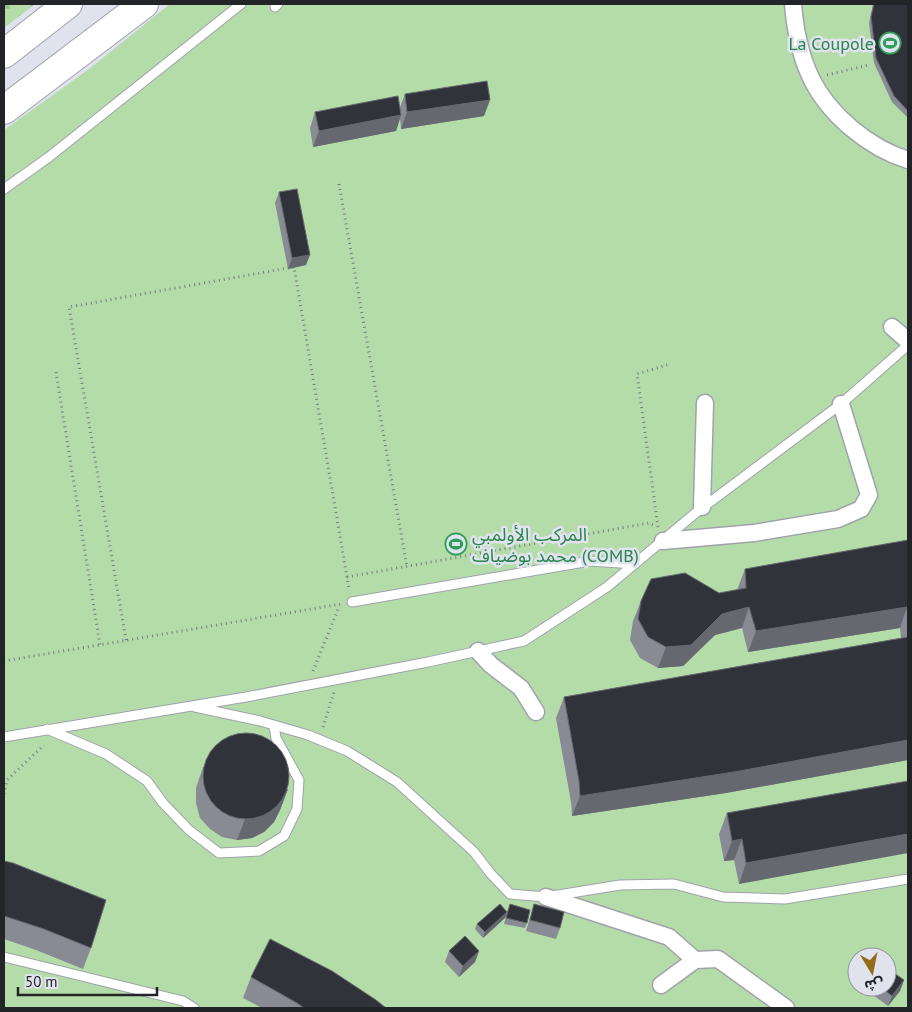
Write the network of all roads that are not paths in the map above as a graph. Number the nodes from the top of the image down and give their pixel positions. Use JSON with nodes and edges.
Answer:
{"nodes":[{"id":1,"x":68,"y":4,"type":"edge"},
{"id":2,"x":144,"y":4,"type":"edge"},
{"id":3,"x":241,"y":4,"type":"edge"},
{"id":4,"x":793,"y":4,"type":"edge"},
{"id":5,"x":4,"y":54,"type":"edge"},
{"id":6,"x":4,"y":110,"type":"edge"},
{"id":7,"x":908,"y":160,"type":"edge"},
{"id":8,"x":4,"y":189,"type":"edge"},
{"id":9,"x":892,"y":327,"type":"dead end"},
{"id":10,"x":908,"y":340,"type":"edge"},
{"id":11,"x":908,"y":345,"type":"edge"},
{"id":12,"x":705,"y":403,"type":"dead end"},
{"id":13,"x":841,"y":404,"type":"junction"},
{"id":14,"x":702,"y":508,"type":"junction"},
{"id":15,"x":664,"y":534,"type":"junction"},
{"id":16,"x":635,"y":564,"type":"junction"},
{"id":17,"x":352,"y":602,"type":"road end"},
{"id":18,"x":478,"y":651,"type":"junction"},
{"id":19,"x":190,"y":706,"type":"junction"},
{"id":20,"x":536,"y":712,"type":"dead end"},
{"id":21,"x":274,"y":726,"type":"junction"},
{"id":22,"x":47,"y":729,"type":"junction"},
{"id":23,"x":4,"y":736,"type":"edge"},
{"id":24,"x":908,"y":879,"type":"edge"},
{"id":25,"x":546,"y":897,"type":"junction"},
{"id":26,"x":4,"y":957,"type":"edge"},
{"id":27,"x":695,"y":960,"type":"junction"},
{"id":28,"x":661,"y":985,"type":"dead end"},
{"id":29,"x":194,"y":1008,"type":"edge"},
{"id":30,"x":786,"y":1008,"type":"edge"}],
"edges":[{"from":1,"to":5,"type":"highway"},
{"from":2,"to":6,"type":"highway"},
{"from":3,"to":8,"type":"lane"},
{"from":4,"to":7,"type":"street"},
{"from":9,"to":10,"type":"street"},
{"from":11,"to":13,"type":"lane"},
{"from":12,"to":14,"type":"street"},
{"from":13,"to":14,"type":"lane"},
{"from":13,"to":15,"type":"street"},
{"from":14,"to":15,"type":"lane"},
{"from":15,"to":16,"type":"lane"},
{"from":16,"to":17,"type":"lane"},
{"from":16,"to":18,"type":"lane"},
{"from":18,"to":19,"type":"lane"},
{"from":18,"to":20,"type":"street"},
{"from":19,"to":21,"type":"lane"},
{"from":19,"to":22,"type":"lane"},
{"from":21,"to":22,"type":"lane"},
{"from":21,"to":25,"type":"lane"},
{"from":22,"to":23,"type":"lane"},
{"from":24,"to":25,"type":"lane"},
{"from":25,"to":27,"type":"street"},
{"from":26,"to":29,"type":"lane"},
{"from":27,"to":28,"type":"street"},
{"from":27,"to":30,"type":"street"}]}
